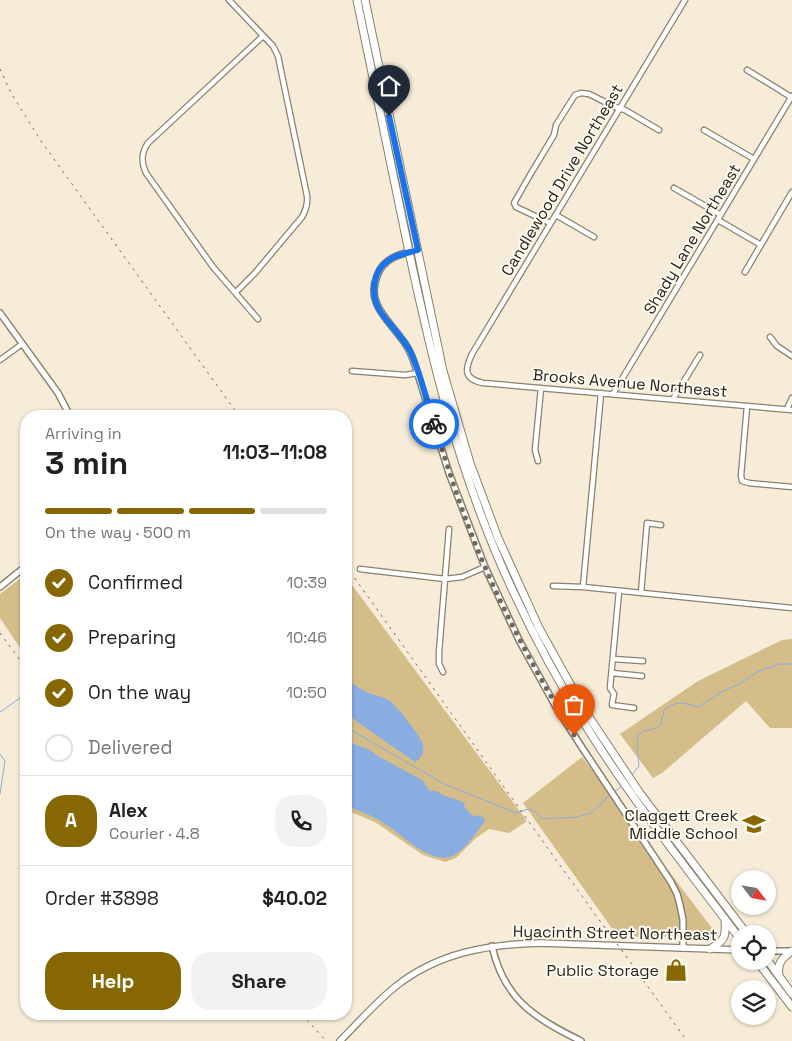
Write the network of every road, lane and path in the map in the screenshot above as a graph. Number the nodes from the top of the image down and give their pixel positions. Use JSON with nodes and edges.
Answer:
{"nodes":[{"id":1,"x":229,"y":0,"type":"edge"},
{"id":2,"x":357,"y":0,"type":"edge"},
{"id":3,"x":365,"y":0,"type":"edge"},
{"id":4,"x":685,"y":0,"type":"edge"},
{"id":5,"x":263,"y":36,"type":"junction"},
{"id":6,"x":747,"y":70,"type":"dead end"},
{"id":7,"x":792,"y":97,"type":"edge"},
{"id":8,"x":619,"y":109,"type":"junction"},
{"id":9,"x":659,"y":130,"type":"dead end"},
{"id":10,"x":704,"y":130,"type":"dead end"},
{"id":11,"x":754,"y":159,"type":"junction"},
{"id":12,"x":674,"y":188,"type":"dead end"},
{"id":13,"x":792,"y":192,"type":"edge"},
{"id":14,"x":556,"y":215,"type":"junction"},
{"id":15,"x":719,"y":218,"type":"junction"},
{"id":16,"x":550,"y":223,"type":"junction"},
{"id":17,"x":594,"y":237,"type":"dead end"},
{"id":18,"x":760,"y":245,"type":"junction"},
{"id":19,"x":418,"y":250,"type":"junction"},
{"id":20,"x":409,"y":252,"type":"junction"},
{"id":21,"x":745,"y":272,"type":"dead end"},
{"id":22,"x":236,"y":292,"type":"junction"},
{"id":23,"x":0,"y":313,"type":"edge"},
{"id":24,"x":258,"y":319,"type":"dead end"},
{"id":25,"x":770,"y":337,"type":"dead end"},
{"id":26,"x":22,"y":344,"type":"junction"},
{"id":27,"x":700,"y":355,"type":"dead end"},
{"id":28,"x":792,"y":356,"type":"edge"},
{"id":29,"x":0,"y":360,"type":"edge"},
{"id":30,"x":352,"y":371,"type":"dead end"},
{"id":31,"x":418,"y":372,"type":"junction"},
{"id":32,"x":468,"y":375,"type":"joint"},
{"id":33,"x":542,"y":388,"type":"junction"},
{"id":34,"x":602,"y":393,"type":"junction"},
{"id":35,"x":614,"y":394,"type":"junction"},
{"id":36,"x":792,"y":398,"type":"edge"},
{"id":37,"x":674,"y":399,"type":"junction"},
{"id":38,"x":747,"y":406,"type":"junction"},
{"id":39,"x":67,"y":410,"type":"edge"},
{"id":40,"x":789,"y":410,"type":"edge"},
{"id":41,"x":538,"y":461,"type":"dead end"},
{"id":42,"x":792,"y":487,"type":"edge"},
{"id":43,"x":662,"y":524,"type":"dead end"},
{"id":44,"x":449,"y":529,"type":"dead end"},
{"id":45,"x":485,"y":568,"type":"junction"},
{"id":46,"x":360,"y":569,"type":"dead end"},
{"id":47,"x":20,"y":571,"type":"edge"},
{"id":48,"x":445,"y":578,"type":"junction"},
{"id":49,"x":553,"y":586,"type":"dead end"},
{"id":50,"x":0,"y":587,"type":"edge"},
{"id":51,"x":583,"y":587,"type":"junction"},
{"id":52,"x":619,"y":591,"type":"junction"},
{"id":53,"x":641,"y":593,"type":"junction"},
{"id":54,"x":792,"y":608,"type":"edge"},
{"id":55,"x":613,"y":659,"type":"junction"},
{"id":56,"x":642,"y":661,"type":"dead end"},
{"id":57,"x":443,"y":672,"type":"dead end"},
{"id":58,"x":612,"y":673,"type":"junction"},
{"id":59,"x":642,"y":676,"type":"dead end"},
{"id":60,"x":634,"y":708,"type":"dead end"},
{"id":61,"x":618,"y":768,"type":"junction"},
{"id":62,"x":636,"y":794,"type":"junction"},
{"id":63,"x":724,"y":918,"type":"junction"},
{"id":64,"x":740,"y":925,"type":"edge"},
{"id":65,"x":731,"y":927,"type":"edge"},
{"id":66,"x":492,"y":946,"type":"junction"},
{"id":67,"x":683,"y":948,"type":"junction"},
{"id":68,"x":710,"y":949,"type":"junction"},
{"id":69,"x":731,"y":950,"type":"edge"},
{"id":70,"x":776,"y":951,"type":"edge"},
{"id":71,"x":792,"y":951,"type":"edge"},
{"id":72,"x":764,"y":970,"type":"edge"},
{"id":73,"x":775,"y":970,"type":"edge"},
{"id":74,"x":779,"y":976,"type":"junction"},
{"id":75,"x":792,"y":994,"type":"edge"},
{"id":76,"x":792,"y":1007,"type":"edge"},
{"id":77,"x":340,"y":1041,"type":"edge"},
{"id":78,"x":581,"y":1041,"type":"edge"}],
"edges":[{"from":1,"to":5,"type":"street"},
{"from":2,"to":20,"type":"highway"},
{"from":3,"to":19,"type":"highway"},
{"from":4,"to":8,"type":"street","name":"Candlewood Drive Northeast"},
{"from":5,"to":22,"type":"street"},
{"from":5,"to":22,"type":"street"},
{"from":6,"to":7,"type":"street"},
{"from":7,"to":11,"type":"street","name":"Shady Lane Northeast"},
{"from":8,"to":9,"type":"street"},
{"from":8,"to":14,"type":"street","name":"Candlewood Drive Northeast"},
{"from":8,"to":16,"type":"street"},
{"from":10,"to":11,"type":"street"},
{"from":11,"to":15,"type":"street","name":"Shady Lane Northeast"},
{"from":12,"to":15,"type":"street"},
{"from":13,"to":18,"type":"street"},
{"from":14,"to":16,"type":"street","name":"Candlewood Drive Northeast"},
{"from":14,"to":17,"type":"street"},
{"from":15,"to":18,"type":"street"},
{"from":15,"to":35,"type":"street","name":"Shady Lane Northeast"},
{"from":16,"to":32,"type":"street","name":"Candlewood Drive Northeast"},
{"from":18,"to":21,"type":"street"},
{"from":19,"to":20,"type":"street"},
{"from":19,"to":61,"type":"highway"},
{"from":20,"to":31,"type":"street"},
{"from":20,"to":61,"type":"highway"},
{"from":22,"to":24,"type":"street"},
{"from":23,"to":26,"type":"street"},
{"from":25,"to":28,"type":"street"},
{"from":26,"to":29,"type":"street"},
{"from":26,"to":39,"type":"street"},
{"from":27,"to":37,"type":"street"},
{"from":30,"to":31,"type":"street"},
{"from":31,"to":45,"type":"street"},
{"from":32,"to":33,"type":"street","name":"Brooks Avenue Northeast"},
{"from":33,"to":34,"type":"street","name":"Brooks Avenue Northeast"},
{"from":33,"to":41,"type":"street"},
{"from":34,"to":35,"type":"street","name":"Brooks Avenue Northeast"},
{"from":34,"to":51,"type":"street"},
{"from":35,"to":37,"type":"street","name":"Brooks Avenue Northeast"},
{"from":36,"to":40,"type":"street"},
{"from":37,"to":38,"type":"street","name":"Brooks Avenue Northeast"},
{"from":38,"to":40,"type":"street","name":"Brooks Avenue Northeast"},
{"from":38,"to":42,"type":"street"},
{"from":43,"to":53,"type":"street"},
{"from":44,"to":48,"type":"street"},
{"from":45,"to":48,"type":"street"},
{"from":45,"to":67,"type":"street"},
{"from":46,"to":48,"type":"street"},
{"from":47,"to":50,"type":"street"},
{"from":48,"to":57,"type":"street"},
{"from":49,"to":51,"type":"street"},
{"from":51,"to":52,"type":"street"},
{"from":52,"to":53,"type":"street"},
{"from":52,"to":55,"type":"street"},
{"from":53,"to":54,"type":"street"},
{"from":55,"to":56,"type":"street"},
{"from":55,"to":58,"type":"street"},
{"from":58,"to":59,"type":"street"},
{"from":58,"to":60,"type":"street"},
{"from":61,"to":62,"type":"highway"},
{"from":62,"to":63,"type":"highway"},
{"from":62,"to":64,"type":"highway"},
{"from":63,"to":65,"type":"highway"},
{"from":63,"to":68,"type":"highway"},
{"from":66,"to":67,"type":"main road","name":"Hyacinth Street Northeast"},
{"from":66,"to":77,"type":"main road","name":"Hyacinth Street Northeast"},
{"from":66,"to":78,"type":"street"},
{"from":67,"to":68,"type":"main road","name":"Hyacinth Street Northeast"},
{"from":68,"to":69,"type":"main road","name":"Hyacinth Street Northeast"},
{"from":70,"to":71,"type":"street"},
{"from":71,"to":74,"type":"highway"},
{"from":72,"to":76,"type":"highway"},
{"from":73,"to":74,"type":"highway"},
{"from":74,"to":75,"type":"highway"}]}
